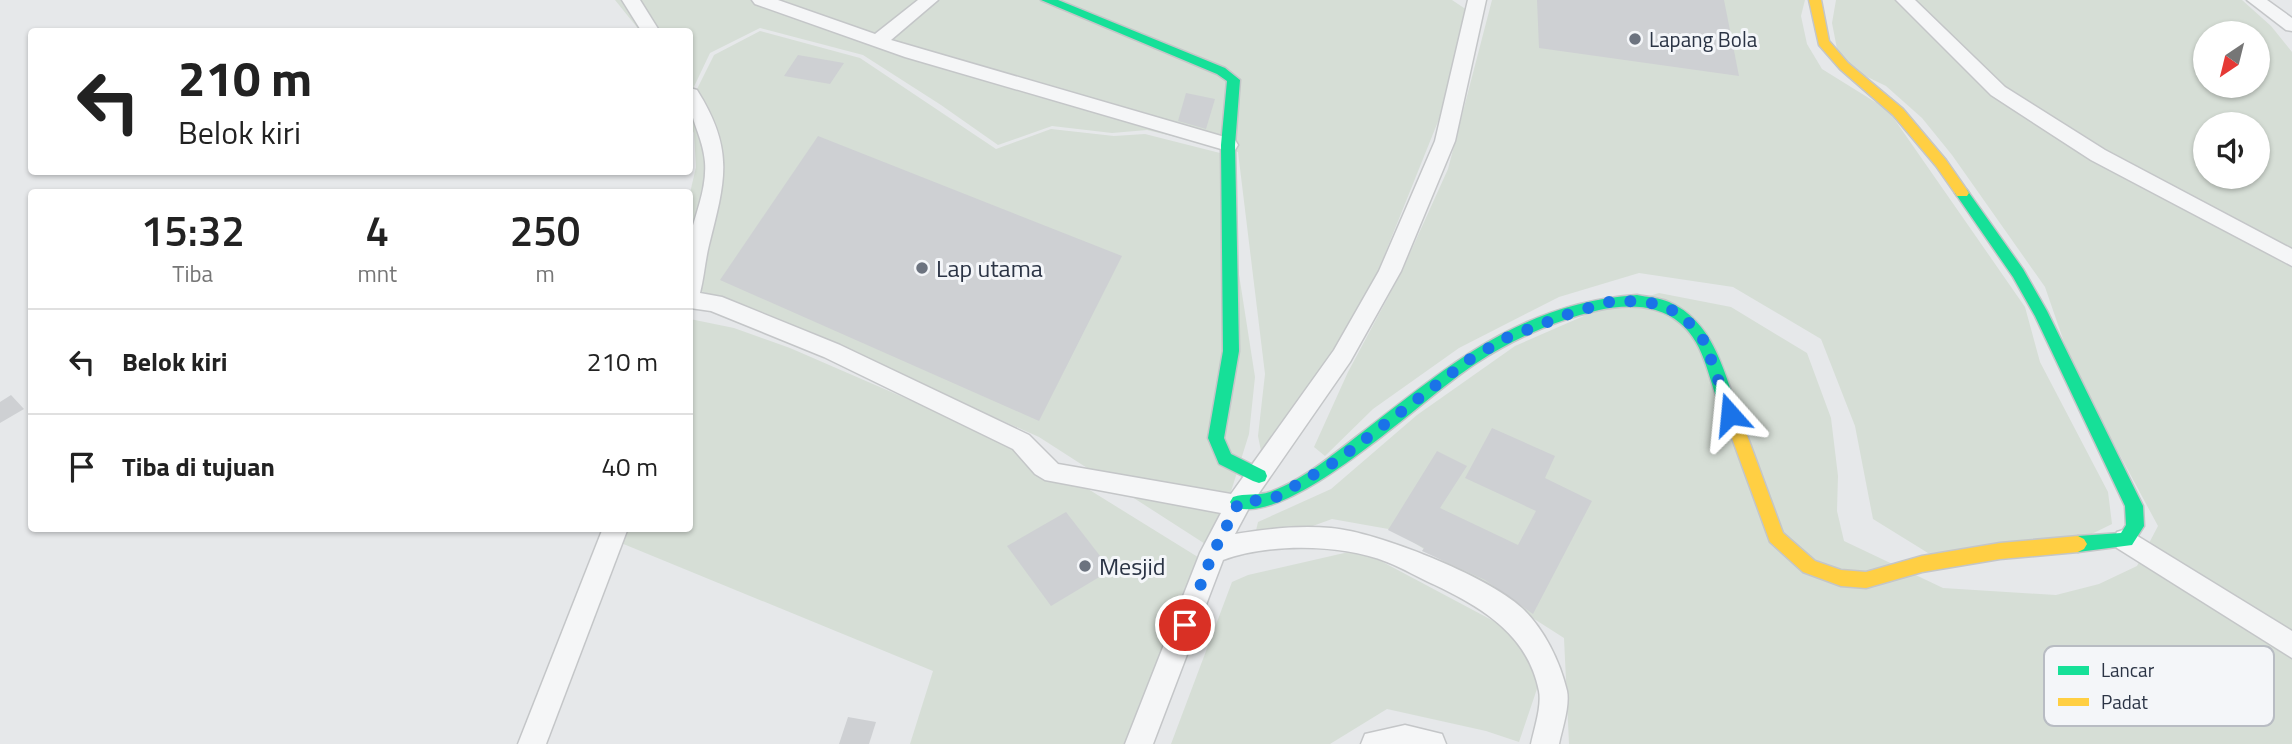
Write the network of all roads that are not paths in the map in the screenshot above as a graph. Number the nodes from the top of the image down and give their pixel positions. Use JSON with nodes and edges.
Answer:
{"nodes":[{"id":1,"x":631,"y":0,"type":"edge"},
{"id":2,"x":761,"y":0,"type":"edge"},
{"id":3,"x":929,"y":0,"type":"edge"},
{"id":4,"x":1046,"y":0,"type":"edge"},
{"id":5,"x":1477,"y":0,"type":"edge"},
{"id":6,"x":1815,"y":0,"type":"edge"},
{"id":7,"x":1905,"y":0,"type":"edge"},
{"id":8,"x":2256,"y":0,"type":"edge"},
{"id":9,"x":2292,"y":26,"type":"edge"},
{"id":10,"x":648,"y":28,"type":"edge"},
{"id":11,"x":879,"y":40,"type":"junction"},
{"id":12,"x":693,"y":101,"type":"edge"},
{"id":13,"x":1228,"y":145,"type":"junction"},
{"id":14,"x":2292,"y":258,"type":"edge"},
{"id":15,"x":693,"y":263,"type":"edge"},
{"id":16,"x":693,"y":300,"type":"edge"},
{"id":17,"x":1259,"y":476,"type":"junction"},
{"id":18,"x":1238,"y":504,"type":"junction"},
{"id":19,"x":614,"y":532,"type":"edge"},
{"id":20,"x":2126,"y":540,"type":"junction"},
{"id":21,"x":1213,"y":553,"type":"junction"},
{"id":22,"x":2292,"y":646,"type":"edge"},
{"id":23,"x":531,"y":744,"type":"edge"},
{"id":24,"x":1139,"y":744,"type":"edge"},
{"id":25,"x":1375,"y":744,"type":"edge"},
{"id":26,"x":1432,"y":744,"type":"edge"},
{"id":27,"x":1545,"y":744,"type":"edge"}],
"edges":[{"from":1,"to":10,"type":"street"},
{"from":2,"to":11,"type":"street"},
{"from":3,"to":11,"type":"street"},
{"from":4,"to":13,"type":"street"},
{"from":5,"to":17,"type":"street"},
{"from":6,"to":20,"type":"street"},
{"from":7,"to":14,"type":"street"},
{"from":8,"to":9,"type":"street"},
{"from":11,"to":13,"type":"street"},
{"from":12,"to":15,"type":"street"},
{"from":13,"to":17,"type":"street"},
{"from":16,"to":18,"type":"street"},
{"from":17,"to":18,"type":"street"},
{"from":18,"to":20,"type":"street"},
{"from":18,"to":21,"type":"street"},
{"from":19,"to":23,"type":"street"},
{"from":20,"to":22,"type":"street"},
{"from":21,"to":24,"type":"street"},
{"from":21,"to":27,"type":"street"},
{"from":25,"to":26,"type":"street"}]}
